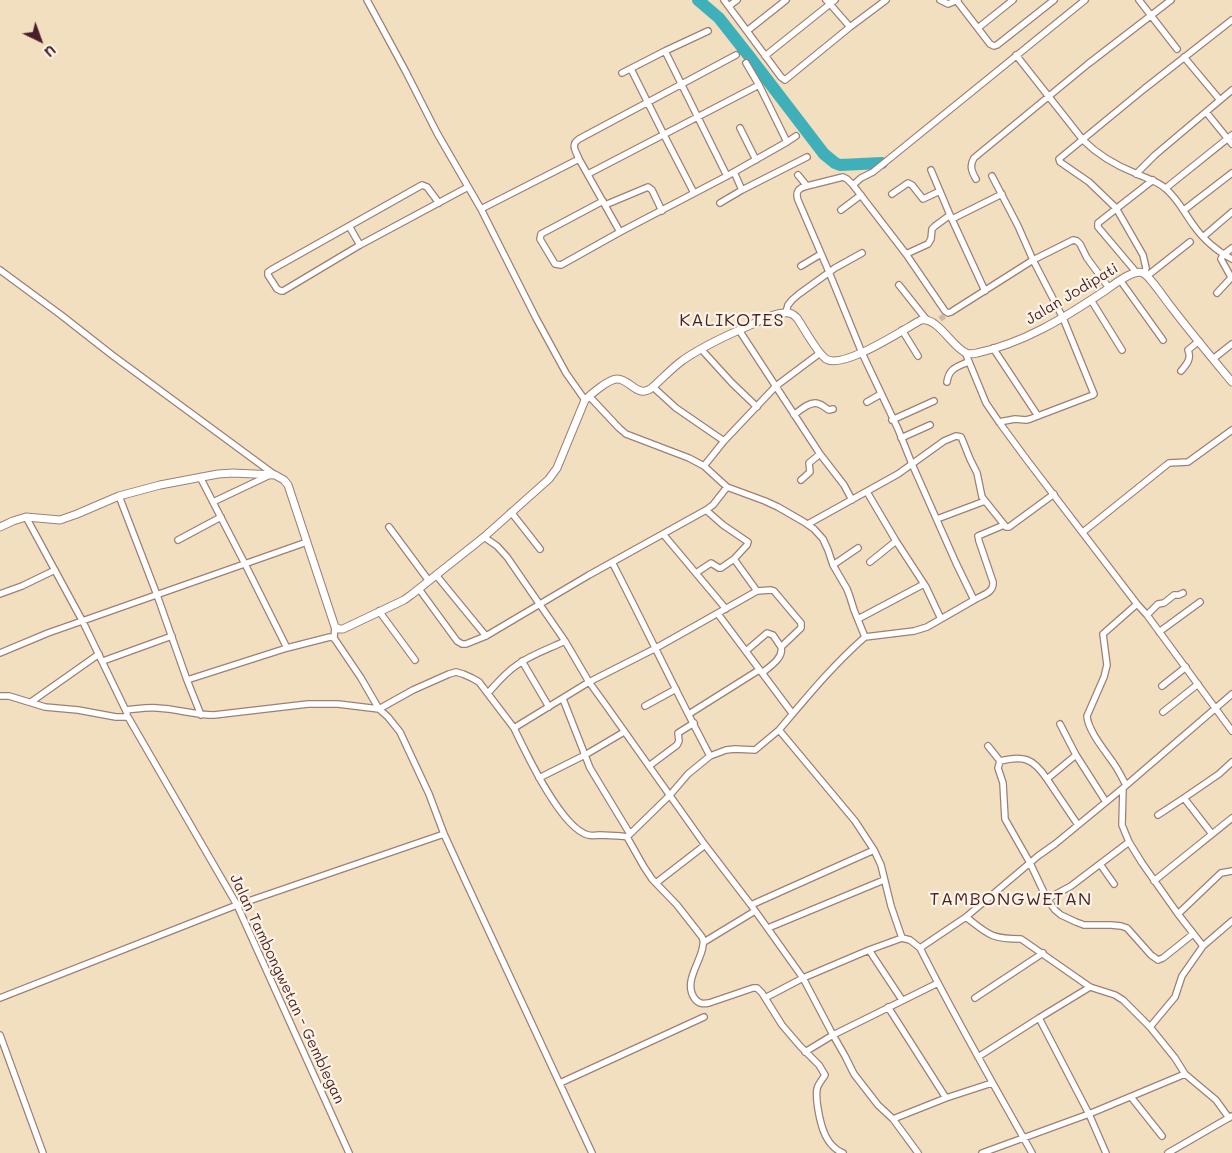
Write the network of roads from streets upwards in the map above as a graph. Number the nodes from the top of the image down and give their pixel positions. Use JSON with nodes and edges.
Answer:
{"nodes":[{"id":1,"x":367,"y":0,"type":"edge"},
{"id":2,"x":724,"y":0,"type":"edge"},
{"id":3,"x":736,"y":0,"type":"edge"},
{"id":4,"x":786,"y":0,"type":"edge"},
{"id":5,"x":886,"y":0,"type":"edge"},
{"id":6,"x":940,"y":0,"type":"edge"},
{"id":7,"x":957,"y":0,"type":"edge"},
{"id":8,"x":1013,"y":0,"type":"edge"},
{"id":9,"x":1054,"y":0,"type":"edge"},
{"id":10,"x":1085,"y":0,"type":"edge"},
{"id":11,"x":1139,"y":0,"type":"edge"},
{"id":12,"x":1171,"y":0,"type":"edge"},
{"id":13,"x":830,"y":1,"type":"edge"},
{"id":14,"x":729,"y":6,"type":"junction"},
{"id":15,"x":1151,"y":16,"type":"junction"},
{"id":16,"x":1232,"y":20,"type":"edge"},
{"id":17,"x":850,"y":27,"type":"junction"},
{"id":18,"x":978,"y":28,"type":"junction"},
{"id":19,"x":708,"y":31,"type":"dead end"},
{"id":20,"x":747,"y":31,"type":"junction"},
{"id":21,"x":1177,"y":49,"type":"dead end"},
{"id":22,"x":665,"y":51,"type":"junction"},
{"id":23,"x":736,"y":55,"type":"dead end"},
{"id":24,"x":1016,"y":55,"type":"junction"},
{"id":25,"x":765,"y":56,"type":"junction"},
{"id":26,"x":1184,"y":57,"type":"junction"},
{"id":27,"x":746,"y":62,"type":"dead end"},
{"id":28,"x":631,"y":69,"type":"junction"},
{"id":29,"x":622,"y":73,"type":"dead end"},
{"id":30,"x":681,"y":84,"type":"junction"},
{"id":31,"x":759,"y":85,"type":"junction"},
{"id":32,"x":1232,"y":90,"type":"edge"},
{"id":33,"x":1049,"y":96,"type":"junction"},
{"id":34,"x":1220,"y":100,"type":"junction"},
{"id":35,"x":648,"y":102,"type":"junction"},
{"id":36,"x":1206,"y":112,"type":"junction"},
{"id":37,"x":698,"y":117,"type":"junction"},
{"id":38,"x":740,"y":128,"type":"dead end"},
{"id":39,"x":664,"y":135,"type":"junction"},
{"id":40,"x":796,"y":136,"type":"dead end"},
{"id":41,"x":1230,"y":137,"type":"edge"},
{"id":42,"x":1083,"y":140,"type":"junction"},
{"id":43,"x":787,"y":142,"type":"junction"},
{"id":44,"x":1232,"y":144,"type":"edge"},
{"id":45,"x":807,"y":157,"type":"dead end"},
{"id":46,"x":579,"y":159,"type":"junction"},
{"id":47,"x":756,"y":160,"type":"junction"},
{"id":48,"x":931,"y":170,"type":"dead end"},
{"id":49,"x":734,"y":172,"type":"junction"},
{"id":50,"x":1232,"y":173,"type":"edge"},
{"id":51,"x":588,"y":174,"type":"junction"},
{"id":52,"x":1136,"y":174,"type":"junction"},
{"id":53,"x":798,"y":175,"type":"dead end"},
{"id":54,"x":726,"y":176,"type":"junction"},
{"id":55,"x":992,"y":176,"type":"dead end"},
{"id":56,"x":976,"y":179,"type":"dead end"},
{"id":57,"x":1153,"y":180,"type":"junction"},
{"id":58,"x":853,"y":185,"type":"junction"},
{"id":59,"x":807,"y":186,"type":"junction"},
{"id":60,"x":468,"y":187,"type":"junction"},
{"id":61,"x":1166,"y":188,"type":"junction"},
{"id":62,"x":742,"y":190,"type":"junction"},
{"id":63,"x":940,"y":191,"type":"junction"},
{"id":64,"x":694,"y":193,"type":"junction"},
{"id":65,"x":892,"y":194,"type":"dead end"},
{"id":66,"x":1002,"y":194,"type":"junction"},
{"id":67,"x":861,"y":195,"type":"junction"},
{"id":68,"x":439,"y":203,"type":"junction"},
{"id":69,"x":604,"y":203,"type":"junction"},
{"id":70,"x":720,"y":203,"type":"dead end"},
{"id":71,"x":1116,"y":208,"type":"junction"},
{"id":72,"x":481,"y":209,"type":"junction"},
{"id":73,"x":841,"y":210,"type":"dead end"},
{"id":74,"x":1184,"y":210,"type":"junction"},
{"id":75,"x":662,"y":211,"type":"junction"},
{"id":76,"x":1232,"y":212,"type":"edge"},
{"id":77,"x":951,"y":217,"type":"junction"},
{"id":78,"x":349,"y":226,"type":"junction"},
{"id":79,"x":620,"y":232,"type":"junction"},
{"id":80,"x":1204,"y":238,"type":"junction"},
{"id":81,"x":1190,"y":242,"type":"dead end"},
{"id":82,"x":360,"y":245,"type":"junction"},
{"id":83,"x":1232,"y":248,"type":"edge"},
{"id":84,"x":862,"y":253,"type":"dead end"},
{"id":85,"x":821,"y":254,"type":"junction"},
{"id":86,"x":906,"y":254,"type":"junction"},
{"id":87,"x":1223,"y":256,"type":"junction"},
{"id":88,"x":1232,"y":259,"type":"edge"},
{"id":89,"x":1033,"y":260,"type":"junction"},
{"id":90,"x":801,"y":266,"type":"dead end"},
{"id":91,"x":0,"y":270,"type":"edge"},
{"id":92,"x":829,"y":272,"type":"junction"},
{"id":93,"x":1136,"y":272,"type":"junction"},
{"id":94,"x":1146,"y":275,"type":"junction"},
{"id":95,"x":1120,"y":280,"type":"junction"},
{"id":96,"x":1227,"y":282,"type":"junction"},
{"id":97,"x":899,"y":285,"type":"dead end"},
{"id":98,"x":1109,"y":288,"type":"junction"},
{"id":99,"x":1232,"y":289,"type":"edge"},
{"id":100,"x":985,"y":291,"type":"junction"},
{"id":101,"x":1217,"y":292,"type":"dead end"},
{"id":102,"x":1091,"y":300,"type":"junction"},
{"id":103,"x":786,"y":312,"type":"junction"},
{"id":104,"x":1063,"y":318,"type":"junction"},
{"id":105,"x":926,"y":319,"type":"junction"},
{"id":106,"x":739,"y":330,"type":"junction"},
{"id":107,"x":902,"y":330,"type":"junction"},
{"id":108,"x":1163,"y":340,"type":"dead end"},
{"id":109,"x":1199,"y":341,"type":"junction"},
{"id":110,"x":1232,"y":344,"type":"edge"},
{"id":111,"x":992,"y":348,"type":"junction"},
{"id":112,"x":701,"y":349,"type":"junction"},
{"id":113,"x":1122,"y":350,"type":"dead end"},
{"id":114,"x":965,"y":352,"type":"junction"},
{"id":115,"x":820,"y":353,"type":"junction"},
{"id":116,"x":862,"y":354,"type":"junction"},
{"id":117,"x":918,"y":356,"type":"dead end"},
{"id":118,"x":1213,"y":359,"type":"junction"},
{"id":119,"x":968,"y":362,"type":"junction"},
{"id":120,"x":1181,"y":372,"type":"dead end"},
{"id":121,"x":946,"y":382,"type":"dead end"},
{"id":122,"x":1232,"y":382,"type":"edge"},
{"id":123,"x":776,"y":386,"type":"junction"},
{"id":124,"x":654,"y":387,"type":"junction"},
{"id":125,"x":881,"y":394,"type":"junction"},
{"id":126,"x":587,"y":398,"type":"junction"},
{"id":127,"x":934,"y":401,"type":"dead end"},
{"id":128,"x":866,"y":402,"type":"dead end"},
{"id":129,"x":757,"y":407,"type":"junction"},
{"id":130,"x":832,"y":408,"type":"dead end"},
{"id":131,"x":794,"y":415,"type":"junction"},
{"id":132,"x":1038,"y":416,"type":"junction"},
{"id":133,"x":892,"y":420,"type":"junction"},
{"id":134,"x":999,"y":422,"type":"junction"},
{"id":135,"x":930,"y":425,"type":"dead end"},
{"id":136,"x":1232,"y":430,"type":"edge"},
{"id":137,"x":901,"y":438,"type":"junction"},
{"id":138,"x":724,"y":441,"type":"junction"},
{"id":139,"x":820,"y":454,"type":"junction"},
{"id":140,"x":912,"y":464,"type":"junction"},
{"id":141,"x":704,"y":466,"type":"junction"},
{"id":142,"x":272,"y":475,"type":"junction"},
{"id":143,"x":200,"y":477,"type":"junction"},
{"id":144,"x":801,"y":480,"type":"dead end"},
{"id":145,"x":727,"y":487,"type":"junction"},
{"id":146,"x":867,"y":492,"type":"junction"},
{"id":147,"x":1054,"y":494,"type":"junction"},
{"id":148,"x":119,"y":496,"type":"junction"},
{"id":149,"x":852,"y":500,"type":"junction"},
{"id":150,"x":985,"y":501,"type":"junction"},
{"id":151,"x":213,"y":502,"type":"junction"},
{"id":152,"x":706,"y":510,"type":"junction"},
{"id":153,"x":512,"y":512,"type":"junction"},
{"id":154,"x":26,"y":517,"type":"junction"},
{"id":155,"x":221,"y":517,"type":"junction"},
{"id":156,"x":937,"y":519,"type":"junction"},
{"id":157,"x":808,"y":524,"type":"junction"},
{"id":158,"x":1004,"y":525,"type":"junction"},
{"id":159,"x":0,"y":527,"type":"edge"},
{"id":160,"x":389,"y":527,"type":"dead end"},
{"id":161,"x":1083,"y":532,"type":"junction"},
{"id":162,"x":663,"y":534,"type":"junction"},
{"id":163,"x":484,"y":537,"type":"junction"},
{"id":164,"x":178,"y":540,"type":"dead end"},
{"id":165,"x":896,"y":541,"type":"junction"},
{"id":166,"x":307,"y":542,"type":"junction"},
{"id":167,"x":858,"y":548,"type":"dead end"},
{"id":168,"x":540,"y":549,"type":"dead end"},
{"id":169,"x":734,"y":559,"type":"junction"},
{"id":170,"x":612,"y":562,"type":"junction"},
{"id":171,"x":870,"y":562,"type":"dead end"},
{"id":172,"x":245,"y":564,"type":"junction"},
{"id":173,"x":833,"y":565,"type":"junction"},
{"id":174,"x":55,"y":570,"type":"junction"},
{"id":175,"x":696,"y":573,"type":"junction"},
{"id":176,"x":436,"y":575,"type":"junction"},
{"id":177,"x":429,"y":581,"type":"junction"},
{"id":178,"x":924,"y":584,"type":"junction"},
{"id":179,"x":419,"y":589,"type":"junction"},
{"id":180,"x":757,"y":592,"type":"junction"},
{"id":181,"x":1182,"y":593,"type":"dead end"},
{"id":182,"x":0,"y":594,"type":"edge"},
{"id":183,"x":157,"y":594,"type":"junction"},
{"id":184,"x":974,"y":600,"type":"junction"},
{"id":185,"x":1200,"y":602,"type":"dead end"},
{"id":186,"x":539,"y":604,"type":"junction"},
{"id":187,"x":1137,"y":604,"type":"junction"},
{"id":188,"x":726,"y":610,"type":"junction"},
{"id":189,"x":379,"y":611,"type":"junction"},
{"id":190,"x":718,"y":614,"type":"junction"},
{"id":191,"x":1147,"y":615,"type":"junction"},
{"id":192,"x":858,"y":619,"type":"junction"},
{"id":193,"x":941,"y":620,"type":"junction"},
{"id":194,"x":83,"y":622,"type":"junction"},
{"id":195,"x":335,"y":626,"type":"junction"},
{"id":196,"x":1160,"y":632,"type":"junction"},
{"id":197,"x":172,"y":636,"type":"junction"},
{"id":198,"x":486,"y":636,"type":"junction"},
{"id":199,"x":865,"y":637,"type":"junction"},
{"id":200,"x":334,"y":638,"type":"junction"},
{"id":201,"x":565,"y":641,"type":"junction"},
{"id":202,"x":781,"y":647,"type":"junction"},
{"id":203,"x":286,"y":648,"type":"junction"},
{"id":204,"x":656,"y":648,"type":"junction"},
{"id":205,"x":746,"y":651,"type":"junction"},
{"id":206,"x":0,"y":653,"type":"edge"},
{"id":207,"x":99,"y":654,"type":"junction"},
{"id":208,"x":415,"y":660,"type":"dead end"},
{"id":209,"x":522,"y":661,"type":"junction"},
{"id":210,"x":103,"y":662,"type":"junction"},
{"id":211,"x":1186,"y":667,"type":"junction"},
{"id":212,"x":761,"y":672,"type":"junction"},
{"id":213,"x":187,"y":680,"type":"junction"},
{"id":214,"x":589,"y":682,"type":"junction"},
{"id":215,"x":1198,"y":684,"type":"junction"},
{"id":216,"x":1162,"y":686,"type":"dead end"},
{"id":217,"x":676,"y":689,"type":"junction"},
{"id":218,"x":488,"y":693,"type":"junction"},
{"id":219,"x":1232,"y":694,"type":"edge"},
{"id":220,"x":0,"y":696,"type":"edge"},
{"id":221,"x":563,"y":699,"type":"junction"},
{"id":222,"x":31,"y":702,"type":"junction"},
{"id":223,"x":645,"y":706,"type":"dead end"},
{"id":224,"x":549,"y":707,"type":"junction"},
{"id":225,"x":379,"y":708,"type":"junction"},
{"id":226,"x":1215,"y":708,"type":"junction"},
{"id":227,"x":1163,"y":712,"type":"dead end"},
{"id":228,"x":127,"y":713,"type":"junction"},
{"id":229,"x":792,"y":713,"type":"junction"},
{"id":230,"x":689,"y":714,"type":"junction"},
{"id":231,"x":201,"y":715,"type":"junction"},
{"id":232,"x":694,"y":723,"type":"junction"},
{"id":233,"x":1060,"y":724,"type":"dead end"},
{"id":234,"x":514,"y":728,"type":"junction"},
{"id":235,"x":779,"y":730,"type":"junction"},
{"id":236,"x":1232,"y":731,"type":"edge"},
{"id":237,"x":624,"y":732,"type":"junction"},
{"id":238,"x":988,"y":746,"type":"dead end"},
{"id":239,"x":585,"y":755,"type":"junction"},
{"id":240,"x":1076,"y":755,"type":"junction"},
{"id":241,"x":710,"y":756,"type":"junction"},
{"id":242,"x":1000,"y":761,"type":"junction"},
{"id":243,"x":1232,"y":762,"type":"edge"},
{"id":244,"x":649,"y":766,"type":"junction"},
{"id":245,"x":539,"y":778,"type":"junction"},
{"id":246,"x":1048,"y":779,"type":"junction"},
{"id":247,"x":1125,"y":787,"type":"junction"},
{"id":248,"x":670,"y":795,"type":"junction"},
{"id":249,"x":1184,"y":798,"type":"junction"},
{"id":250,"x":1106,"y":802,"type":"junction"},
{"id":251,"x":1158,"y":815,"type":"dead end"},
{"id":252,"x":1232,"y":818,"type":"edge"},
{"id":253,"x":1078,"y":825,"type":"junction"},
{"id":254,"x":444,"y":834,"type":"junction"},
{"id":255,"x":1212,"y":834,"type":"junction"},
{"id":256,"x":629,"y":835,"type":"junction"},
{"id":257,"x":1129,"y":842,"type":"junction"},
{"id":258,"x":705,"y":845,"type":"junction"},
{"id":259,"x":874,"y":850,"type":"junction"},
{"id":260,"x":1030,"y":863,"type":"junction"},
{"id":261,"x":1100,"y":864,"type":"junction"},
{"id":262,"x":1232,"y":870,"type":"edge"},
{"id":263,"x":884,"y":880,"type":"junction"},
{"id":264,"x":1154,"y":881,"type":"junction"},
{"id":265,"x":656,"y":883,"type":"junction"},
{"id":266,"x":1114,"y":884,"type":"dead end"},
{"id":267,"x":1047,"y":899,"type":"junction"},
{"id":268,"x":237,"y":905,"type":"junction"},
{"id":269,"x":751,"y":905,"type":"junction"},
{"id":270,"x":755,"y":911,"type":"junction"},
{"id":271,"x":1178,"y":914,"type":"junction"},
{"id":272,"x":966,"y":917,"type":"junction"},
{"id":273,"x":1232,"y":921,"type":"edge"},
{"id":274,"x":768,"y":928,"type":"junction"},
{"id":275,"x":1193,"y":934,"type":"junction"},
{"id":276,"x":902,"y":938,"type":"junction"},
{"id":277,"x":704,"y":942,"type":"junction"},
{"id":278,"x":1204,"y":946,"type":"junction"},
{"id":279,"x":920,"y":948,"type":"junction"},
{"id":280,"x":869,"y":950,"type":"junction"},
{"id":281,"x":1043,"y":953,"type":"junction"},
{"id":282,"x":803,"y":978,"type":"junction"},
{"id":283,"x":938,"y":983,"type":"junction"},
{"id":284,"x":1090,"y":986,"type":"junction"},
{"id":285,"x":0,"y":998,"type":"edge"},
{"id":286,"x":765,"y":998,"type":"junction"},
{"id":287,"x":975,"y":998,"type":"dead end"},
{"id":288,"x":902,"y":1000,"type":"junction"},
{"id":289,"x":888,"y":1007,"type":"junction"},
{"id":290,"x":704,"y":1017,"type":"dead end"},
{"id":291,"x":1040,"y":1018,"type":"junction"},
{"id":292,"x":1150,"y":1027,"type":"junction"},
{"id":293,"x":833,"y":1035,"type":"junction"},
{"id":294,"x":0,"y":1036,"type":"edge"},
{"id":295,"x":805,"y":1052,"type":"junction"},
{"id":296,"x":978,"y":1057,"type":"junction"},
{"id":297,"x":1185,"y":1074,"type":"junction"},
{"id":298,"x":992,"y":1082,"type":"junction"},
{"id":299,"x":560,"y":1083,"type":"junction"},
{"id":300,"x":1131,"y":1097,"type":"junction"},
{"id":301,"x":946,"y":1098,"type":"junction"},
{"id":302,"x":1090,"y":1114,"type":"junction"},
{"id":303,"x":1231,"y":1117,"type":"edge"},
{"id":304,"x":893,"y":1119,"type":"junction"},
{"id":305,"x":1162,"y":1136,"type":"dead end"},
{"id":306,"x":1024,"y":1138,"type":"junction"},
{"id":307,"x":43,"y":1153,"type":"edge"},
{"id":308,"x":349,"y":1153,"type":"edge"},
{"id":309,"x":592,"y":1153,"type":"edge"},
{"id":310,"x":843,"y":1153,"type":"edge"},
{"id":311,"x":918,"y":1153,"type":"edge"},
{"id":312,"x":982,"y":1153,"type":"edge"},
{"id":313,"x":1032,"y":1153,"type":"edge"},
{"id":314,"x":1106,"y":1153,"type":"edge"},
{"id":315,"x":1168,"y":1153,"type":"edge"}],
"edges":[{"from":1,"to":60,"type":"street"},
{"from":2,"to":14,"type":"street"},
{"from":3,"to":14,"type":"street"},
{"from":4,"to":20,"type":"street"},
{"from":5,"to":17,"type":"street"},
{"from":6,"to":7,"type":"street"},
{"from":7,"to":18,"type":"street"},
{"from":8,"to":18,"type":"street"},
{"from":9,"to":18,"type":"street"},
{"from":10,"to":24,"type":"street"},
{"from":11,"to":15,"type":"street"},
{"from":12,"to":15,"type":"street"},
{"from":13,"to":17,"type":"street"},
{"from":13,"to":25,"type":"street"},
{"from":14,"to":20,"type":"street"},
{"from":15,"to":21,"type":"street"},
{"from":15,"to":33,"type":"street"},
{"from":16,"to":26,"type":"street"},
{"from":17,"to":25,"type":"street"},
{"from":19,"to":22,"type":"street"},
{"from":20,"to":25,"type":"street"},
{"from":22,"to":28,"type":"street"},
{"from":22,"to":30,"type":"street"},
{"from":23,"to":30,"type":"street"},
{"from":24,"to":33,"type":"street"},
{"from":24,"to":58,"type":"street"},
{"from":26,"to":34,"type":"street"},
{"from":26,"to":42,"type":"street"},
{"from":27,"to":31,"type":"street"},
{"from":28,"to":29,"type":"street"},
{"from":28,"to":35,"type":"street"},
{"from":30,"to":35,"type":"street"},
{"from":30,"to":37,"type":"street"},
{"from":31,"to":37,"type":"street"},
{"from":31,"to":43,"type":"street"},
{"from":32,"to":34,"type":"street"},
{"from":33,"to":42,"type":"street"},
{"from":33,"to":56,"type":"street"},
{"from":34,"to":36,"type":"street"},
{"from":35,"to":39,"type":"street"},
{"from":35,"to":46,"type":"street"},
{"from":36,"to":41,"type":"street"},
{"from":36,"to":52,"type":"street"},
{"from":37,"to":39,"type":"street"},
{"from":37,"to":54,"type":"street"},
{"from":38,"to":47,"type":"street"},
{"from":39,"to":51,"type":"street"},
{"from":39,"to":64,"type":"street"},
{"from":40,"to":43,"type":"street"},
{"from":41,"to":44,"type":"street"},
{"from":41,"to":61,"type":"street"},
{"from":42,"to":52,"type":"street"},
{"from":42,"to":71,"type":"street"},
{"from":43,"to":47,"type":"street"},
{"from":45,"to":62,"type":"street"},
{"from":46,"to":51,"type":"street"},
{"from":46,"to":72,"type":"street"},
{"from":47,"to":49,"type":"street"},
{"from":48,"to":63,"type":"street"},
{"from":49,"to":54,"type":"street"},
{"from":49,"to":62,"type":"street"},
{"from":50,"to":74,"type":"street"},
{"from":51,"to":69,"type":"street"},
{"from":52,"to":57,"type":"street"},
{"from":53,"to":59,"type":"street"},
{"from":54,"to":64,"type":"street"},
{"from":55,"to":66,"type":"street"},
{"from":57,"to":61,"type":"street"},
{"from":57,"to":71,"type":"street"},
{"from":58,"to":59,"type":"street"},
{"from":58,"to":67,"type":"street"},
{"from":59,"to":85,"type":"street"},
{"from":60,"to":68,"type":"street"},
{"from":60,"to":72,"type":"street"},
{"from":61,"to":74,"type":"street"},
{"from":62,"to":70,"type":"street"},
{"from":63,"to":65,"type":"street"},
{"from":63,"to":77,"type":"street"},
{"from":64,"to":75,"type":"street"},
{"from":66,"to":77,"type":"street"},
{"from":66,"to":89,"type":"street"},
{"from":67,"to":73,"type":"street"},
{"from":67,"to":86,"type":"street"},
{"from":68,"to":78,"type":"street"},
{"from":68,"to":82,"type":"street"},
{"from":69,"to":75,"type":"street"},
{"from":69,"to":79,"type":"street"},
{"from":69,"to":79,"type":"street"},
{"from":71,"to":93,"type":"street"},
{"from":71,"to":94,"type":"street"},
{"from":72,"to":126,"type":"street"},
{"from":74,"to":80,"type":"street"},
{"from":75,"to":79,"type":"street"},
{"from":76,"to":80,"type":"street"},
{"from":77,"to":86,"type":"street"},
{"from":77,"to":100,"type":"street"},
{"from":78,"to":82,"type":"street"},
{"from":78,"to":82,"type":"street"},
{"from":80,"to":87,"type":"street"},
{"from":81,"to":94,"type":"street"},
{"from":83,"to":87,"type":"street"},
{"from":84,"to":92,"type":"street"},
{"from":85,"to":90,"type":"street"},
{"from":85,"to":92,"type":"street"},
{"from":86,"to":100,"type":"street"},
{"from":87,"to":88,"type":"street"},
{"from":87,"to":96,"type":"street"},
{"from":89,"to":98,"type":"street"},
{"from":89,"to":100,"type":"street"},
{"from":89,"to":104,"type":"street"},
{"from":91,"to":142,"type":"street"},
{"from":92,"to":103,"type":"street"},
{"from":92,"to":116,"type":"street"},
{"from":93,"to":94,"type":"street","name":"Jalan Jodipati"},
{"from":93,"to":95,"type":"street","name":"Jalan Jodipati"},
{"from":94,"to":109,"type":"street"},
{"from":95,"to":98,"type":"street","name":"Jalan Jodipati"},
{"from":95,"to":108,"type":"street"},
{"from":96,"to":99,"type":"street"},
{"from":96,"to":101,"type":"street"},
{"from":97,"to":105,"type":"street"},
{"from":98,"to":102,"type":"street","name":"Jalan Jodipati"},
{"from":102,"to":104,"type":"street","name":"Jalan Jodipati"},
{"from":102,"to":113,"type":"street"},
{"from":103,"to":106,"type":"street"},
{"from":103,"to":115,"type":"street"},
{"from":104,"to":111,"type":"street","name":"Jalan Jodipati"},
{"from":104,"to":132,"type":"street"},
{"from":105,"to":107,"type":"street"},
{"from":105,"to":114,"type":"street"},
{"from":106,"to":112,"type":"street"},
{"from":106,"to":123,"type":"street"},
{"from":107,"to":116,"type":"street"},
{"from":107,"to":117,"type":"street"},
{"from":109,"to":118,"type":"street"},
{"from":109,"to":120,"type":"street"},
{"from":110,"to":118,"type":"street"},
{"from":111,"to":114,"type":"street","name":"Jalan Jodipati"},
{"from":111,"to":132,"type":"street"},
{"from":112,"to":124,"type":"street"},
{"from":112,"to":129,"type":"street"},
{"from":114,"to":119,"type":"street"},
{"from":115,"to":116,"type":"street"},
{"from":115,"to":123,"type":"street"},
{"from":116,"to":125,"type":"street"},
{"from":118,"to":122,"type":"street"},
{"from":119,"to":121,"type":"street"},
{"from":119,"to":134,"type":"street"},
{"from":123,"to":129,"type":"street"},
{"from":123,"to":131,"type":"street"},
{"from":124,"to":126,"type":"street"},
{"from":124,"to":138,"type":"street"},
{"from":125,"to":128,"type":"street"},
{"from":125,"to":133,"type":"street"},
{"from":126,"to":141,"type":"street"},
{"from":126,"to":153,"type":"street"},
{"from":127,"to":133,"type":"street"},
{"from":129,"to":138,"type":"street"},
{"from":130,"to":131,"type":"street"},
{"from":131,"to":139,"type":"street"},
{"from":132,"to":134,"type":"street"},
{"from":133,"to":137,"type":"street"},
{"from":134,"to":147,"type":"street"},
{"from":135,"to":137,"type":"street"},
{"from":136,"to":161,"type":"street"},
{"from":137,"to":140,"type":"street"},
{"from":138,"to":141,"type":"street"},
{"from":139,"to":144,"type":"street"},
{"from":139,"to":149,"type":"street"},
{"from":140,"to":146,"type":"street"},
{"from":140,"to":150,"type":"street"},
{"from":140,"to":156,"type":"street"},
{"from":141,"to":145,"type":"street"},
{"from":142,"to":143,"type":"street"},
{"from":142,"to":151,"type":"street"},
{"from":142,"to":166,"type":"street"},
{"from":143,"to":148,"type":"street"},
{"from":143,"to":151,"type":"street"},
{"from":145,"to":152,"type":"street"},
{"from":145,"to":157,"type":"street"},
{"from":146,"to":149,"type":"street"},
{"from":146,"to":165,"type":"street"},
{"from":147,"to":158,"type":"street"},
{"from":147,"to":161,"type":"street"},
{"from":148,"to":154,"type":"street"},
{"from":148,"to":183,"type":"street"},
{"from":149,"to":157,"type":"street"},
{"from":150,"to":156,"type":"street"},
{"from":150,"to":158,"type":"street"},
{"from":151,"to":155,"type":"street"},
{"from":152,"to":162,"type":"street"},
{"from":152,"to":169,"type":"street"},
{"from":153,"to":163,"type":"street"},
{"from":153,"to":168,"type":"street"},
{"from":154,"to":159,"type":"street"},
{"from":154,"to":174,"type":"street","name":"Jalan Tambongwetan - Gemblegan"},
{"from":155,"to":164,"type":"street"},
{"from":155,"to":172,"type":"street"},
{"from":156,"to":184,"type":"street"},
{"from":157,"to":173,"type":"street"},
{"from":158,"to":184,"type":"street"},
{"from":160,"to":177,"type":"street"},
{"from":161,"to":187,"type":"street"},
{"from":162,"to":170,"type":"street"},
{"from":162,"to":175,"type":"street"},
{"from":163,"to":176,"type":"street"},
{"from":163,"to":186,"type":"street"},
{"from":165,"to":171,"type":"street"},
{"from":165,"to":178,"type":"street"},
{"from":166,"to":172,"type":"street"},
{"from":166,"to":195,"type":"street"},
{"from":167,"to":173,"type":"street"},
{"from":169,"to":175,"type":"street"},
{"from":169,"to":180,"type":"street"},
{"from":170,"to":186,"type":"street"},
{"from":170,"to":204,"type":"street"},
{"from":172,"to":183,"type":"street"},
{"from":172,"to":203,"type":"street"},
{"from":173,"to":192,"type":"street"},
{"from":174,"to":182,"type":"street"},
{"from":174,"to":194,"type":"street","name":"Jalan Tambongwetan - Gemblegan"},
{"from":175,"to":188,"type":"street"},
{"from":176,"to":177,"type":"street"},
{"from":176,"to":198,"type":"street"},
{"from":177,"to":179,"type":"street"},
{"from":178,"to":192,"type":"street"},
{"from":178,"to":193,"type":"street"},
{"from":179,"to":189,"type":"street"},
{"from":179,"to":198,"type":"street"},
{"from":180,"to":188,"type":"street"},
{"from":180,"to":202,"type":"street"},
{"from":181,"to":191,"type":"street"},
{"from":183,"to":194,"type":"street"},
{"from":183,"to":197,"type":"street"},
{"from":184,"to":193,"type":"street"},
{"from":185,"to":196,"type":"street"},
{"from":186,"to":198,"type":"street"},
{"from":186,"to":201,"type":"street"},
{"from":187,"to":191,"type":"street"},
{"from":187,"to":247,"type":"street"},
{"from":188,"to":190,"type":"street"},
{"from":189,"to":195,"type":"street"},
{"from":189,"to":208,"type":"street"},
{"from":190,"to":204,"type":"street"},
{"from":190,"to":205,"type":"street"},
{"from":191,"to":196,"type":"street"},
{"from":192,"to":199,"type":"street"},
{"from":193,"to":199,"type":"street"},
{"from":194,"to":206,"type":"street"},
{"from":194,"to":207,"type":"street","name":"Jalan Tambongwetan - Gemblegan"},
{"from":195,"to":200,"type":"street"},
{"from":196,"to":211,"type":"street"},
{"from":197,"to":210,"type":"street"},
{"from":197,"to":213,"type":"street"},
{"from":199,"to":229,"type":"street"},
{"from":200,"to":203,"type":"street"},
{"from":200,"to":225,"type":"street"},
{"from":201,"to":209,"type":"street"},
{"from":201,"to":214,"type":"street"},
{"from":202,"to":205,"type":"street"},
{"from":202,"to":212,"type":"street"},
{"from":203,"to":213,"type":"street"},
{"from":204,"to":214,"type":"street"},
{"from":204,"to":217,"type":"street"},
{"from":205,"to":212,"type":"street"},
{"from":207,"to":210,"type":"street","name":"Jalan Tambongwetan - Gemblegan"},
{"from":207,"to":222,"type":"street"},
{"from":209,"to":218,"type":"street"},
{"from":209,"to":224,"type":"street"},
{"from":210,"to":228,"type":"street","name":"Jalan Tambongwetan - Gemblegan"},
{"from":211,"to":215,"type":"street"},
{"from":211,"to":216,"type":"street"},
{"from":212,"to":229,"type":"street"},
{"from":212,"to":230,"type":"street"},
{"from":213,"to":231,"type":"street"},
{"from":214,"to":221,"type":"street"},
{"from":214,"to":237,"type":"street"},
{"from":215,"to":226,"type":"street"},
{"from":215,"to":227,"type":"street"},
{"from":217,"to":223,"type":"street"},
{"from":217,"to":230,"type":"street"},
{"from":218,"to":225,"type":"street"},
{"from":218,"to":234,"type":"street"},
{"from":219,"to":226,"type":"street"},
{"from":220,"to":222,"type":"street"},
{"from":221,"to":224,"type":"street"},
{"from":221,"to":239,"type":"street"},
{"from":222,"to":228,"type":"street"},
{"from":224,"to":234,"type":"street"},
{"from":225,"to":231,"type":"street"},
{"from":225,"to":254,"type":"street"},
{"from":226,"to":236,"type":"street"},
{"from":226,"to":247,"type":"street"},
{"from":228,"to":231,"type":"street"},
{"from":228,"to":268,"type":"street","name":"Jalan Tambongwetan - Gemblegan"},
{"from":229,"to":235,"type":"street"},
{"from":230,"to":232,"type":"street"},
{"from":232,"to":241,"type":"street"},
{"from":232,"to":244,"type":"street"},
{"from":233,"to":240,"type":"street"},
{"from":234,"to":245,"type":"street"},
{"from":235,"to":241,"type":"street"},
{"from":235,"to":259,"type":"street"},
{"from":237,"to":239,"type":"street"},
{"from":237,"to":244,"type":"street"},
{"from":238,"to":242,"type":"street"},
{"from":239,"to":245,"type":"street"},
{"from":239,"to":256,"type":"street"},
{"from":240,"to":246,"type":"street"},
{"from":240,"to":250,"type":"street"},
{"from":241,"to":248,"type":"street"},
{"from":242,"to":246,"type":"street"},
{"from":242,"to":260,"type":"street"},
{"from":243,"to":249,"type":"street"},
{"from":244,"to":248,"type":"street"},
{"from":245,"to":256,"type":"street"},
{"from":246,"to":253,"type":"street"},
{"from":247,"to":250,"type":"street"},
{"from":247,"to":257,"type":"street"},
{"from":248,"to":256,"type":"street"},
{"from":248,"to":258,"type":"street"},
{"from":249,"to":251,"type":"street"},
{"from":249,"to":255,"type":"street"},
{"from":250,"to":253,"type":"street"},
{"from":252,"to":255,"type":"street"},
{"from":253,"to":260,"type":"street"},
{"from":254,"to":268,"type":"street"},
{"from":254,"to":299,"type":"street"},
{"from":255,"to":264,"type":"street"},
{"from":256,"to":265,"type":"street"},
{"from":257,"to":261,"type":"street"},
{"from":257,"to":264,"type":"street"},
{"from":258,"to":265,"type":"street"},
{"from":258,"to":269,"type":"street"},
{"from":259,"to":263,"type":"street"},
{"from":259,"to":269,"type":"street"},
{"from":260,"to":267,"type":"street"},
{"from":260,"to":272,"type":"street"},
{"from":261,"to":266,"type":"street"},
{"from":261,"to":267,"type":"street"},
{"from":262,"to":271,"type":"street"},
{"from":263,"to":274,"type":"street"},
{"from":263,"to":276,"type":"street"},
{"from":264,"to":271,"type":"street"},
{"from":265,"to":277,"type":"street"},
{"from":267,"to":275,"type":"street"},
{"from":268,"to":285,"type":"street"},
{"from":268,"to":308,"type":"street","name":"Jalan Tambongwetan - Gemblegan"},
{"from":269,"to":270,"type":"street"},
{"from":270,"to":274,"type":"street"},
{"from":270,"to":277,"type":"street"},
{"from":271,"to":275,"type":"street"},
{"from":272,"to":279,"type":"street"},
{"from":272,"to":281,"type":"street"},
{"from":273,"to":278,"type":"street"},
{"from":274,"to":282,"type":"street"},
{"from":275,"to":278,"type":"street"},
{"from":276,"to":279,"type":"street"},
{"from":276,"to":280,"type":"street"},
{"from":277,"to":286,"type":"street"},
{"from":278,"to":292,"type":"street"},
{"from":279,"to":283,"type":"street"},
{"from":280,"to":282,"type":"street"},
{"from":280,"to":288,"type":"street"},
{"from":281,"to":284,"type":"street"},
{"from":281,"to":287,"type":"street"},
{"from":282,"to":286,"type":"street"},
{"from":282,"to":293,"type":"street"},
{"from":283,"to":288,"type":"street"},
{"from":283,"to":296,"type":"street"},
{"from":284,"to":291,"type":"street"},
{"from":284,"to":292,"type":"street"},
{"from":286,"to":295,"type":"street"},
{"from":288,"to":289,"type":"street"},
{"from":289,"to":293,"type":"street"},
{"from":289,"to":301,"type":"street"},
{"from":290,"to":299,"type":"street"},
{"from":291,"to":296,"type":"street"},
{"from":291,"to":302,"type":"street"},
{"from":292,"to":297,"type":"street"},
{"from":293,"to":295,"type":"street"},
{"from":293,"to":304,"type":"street"},
{"from":294,"to":307,"type":"street"},
{"from":295,"to":310,"type":"street"},
{"from":296,"to":298,"type":"street"},
{"from":297,"to":300,"type":"street"},
{"from":297,"to":303,"type":"street"},
{"from":298,"to":301,"type":"street"},
{"from":298,"to":306,"type":"street"},
{"from":299,"to":309,"type":"street"},
{"from":300,"to":302,"type":"street"},
{"from":300,"to":305,"type":"street"},
{"from":301,"to":304,"type":"street"},
{"from":302,"to":306,"type":"street"},
{"from":302,"to":314,"type":"street"},
{"from":303,"to":315,"type":"street"},
{"from":304,"to":311,"type":"street"},
{"from":306,"to":312,"type":"street"},
{"from":306,"to":313,"type":"street"}]}
